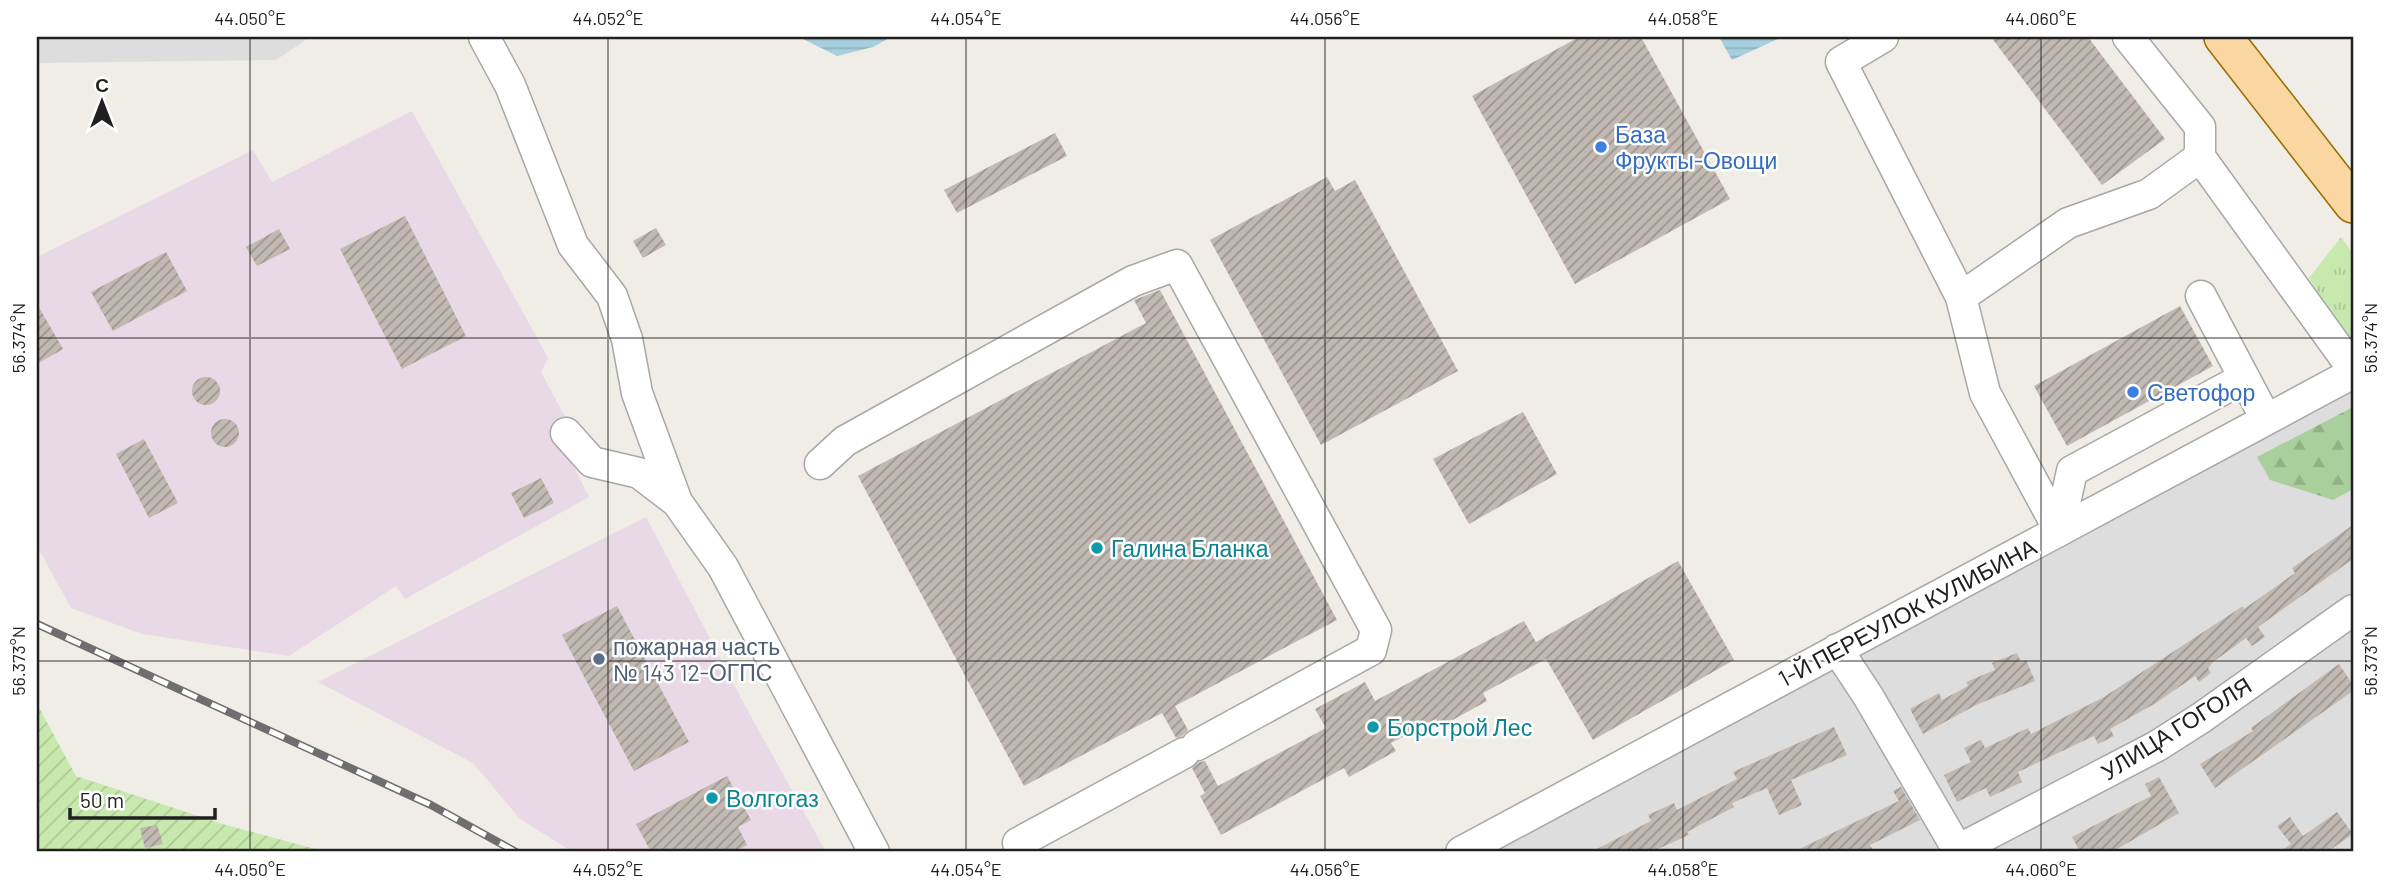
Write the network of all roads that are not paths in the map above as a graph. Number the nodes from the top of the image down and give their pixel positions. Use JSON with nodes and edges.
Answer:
{"nodes":[{"id":1,"x":484,"y":37,"type":"edge"},
{"id":2,"x":1883,"y":37,"type":"edge"},
{"id":3,"x":2128,"y":37,"type":"edge"},
{"id":4,"x":2223,"y":37,"type":"edge"},
{"id":5,"x":2200,"y":157,"type":"junction"},
{"id":6,"x":2353,"y":204,"type":"edge"},
{"id":7,"x":2201,"y":296,"type":"dead end"},
{"id":8,"x":1961,"y":297,"type":"junction"},
{"id":9,"x":2353,"y":371,"type":"edge"},
{"id":10,"x":2244,"y":378,"type":"junction"},
{"id":11,"x":2266,"y":419,"type":"junction"},
{"id":12,"x":566,"y":433,"type":"dead end"},
{"id":13,"x":820,"y":464,"type":"dead end"},
{"id":14,"x":677,"y":502,"type":"junction"},
{"id":15,"x":2059,"y":530,"type":"junction"},
{"id":16,"x":2353,"y":610,"type":"edge"},
{"id":17,"x":1837,"y":649,"type":"junction"},
{"id":18,"x":1018,"y":843,"type":"dead end"},
{"id":19,"x":874,"y":852,"type":"edge"},
{"id":20,"x":1461,"y":852,"type":"edge"},
{"id":21,"x":1957,"y":852,"type":"edge"}],
"edges":[{"from":1,"to":14,"type":"street"},
{"from":2,"to":8,"type":"street"},
{"from":3,"to":5,"type":"street"},
{"from":4,"to":6,"type":"main road"},
{"from":5,"to":8,"type":"street"},
{"from":5,"to":9,"type":"street"},
{"from":7,"to":10,"type":"street"},
{"from":8,"to":15,"type":"street"},
{"from":9,"to":11,"type":"street","name":"1-Й ПЕРЕУЛОК КУЛИБИНА"},
{"from":10,"to":11,"type":"street"},
{"from":10,"to":15,"type":"street"},
{"from":11,"to":15,"type":"street","name":"1-Й ПЕРЕУЛОК КУЛИБИНА"},
{"from":12,"to":14,"type":"street"},
{"from":13,"to":18,"type":"street"},
{"from":14,"to":19,"type":"street"},
{"from":15,"to":17,"type":"street","name":"1-Й ПЕРЕУЛОК КУЛИБИНА"},
{"from":16,"to":21,"type":"street","name":"УЛИЦА ГОГОЛЯ"},
{"from":17,"to":20,"type":"street","name":"1-Й ПЕРЕУЛОК КУЛИБИНА"},
{"from":17,"to":21,"type":"street"}]}
